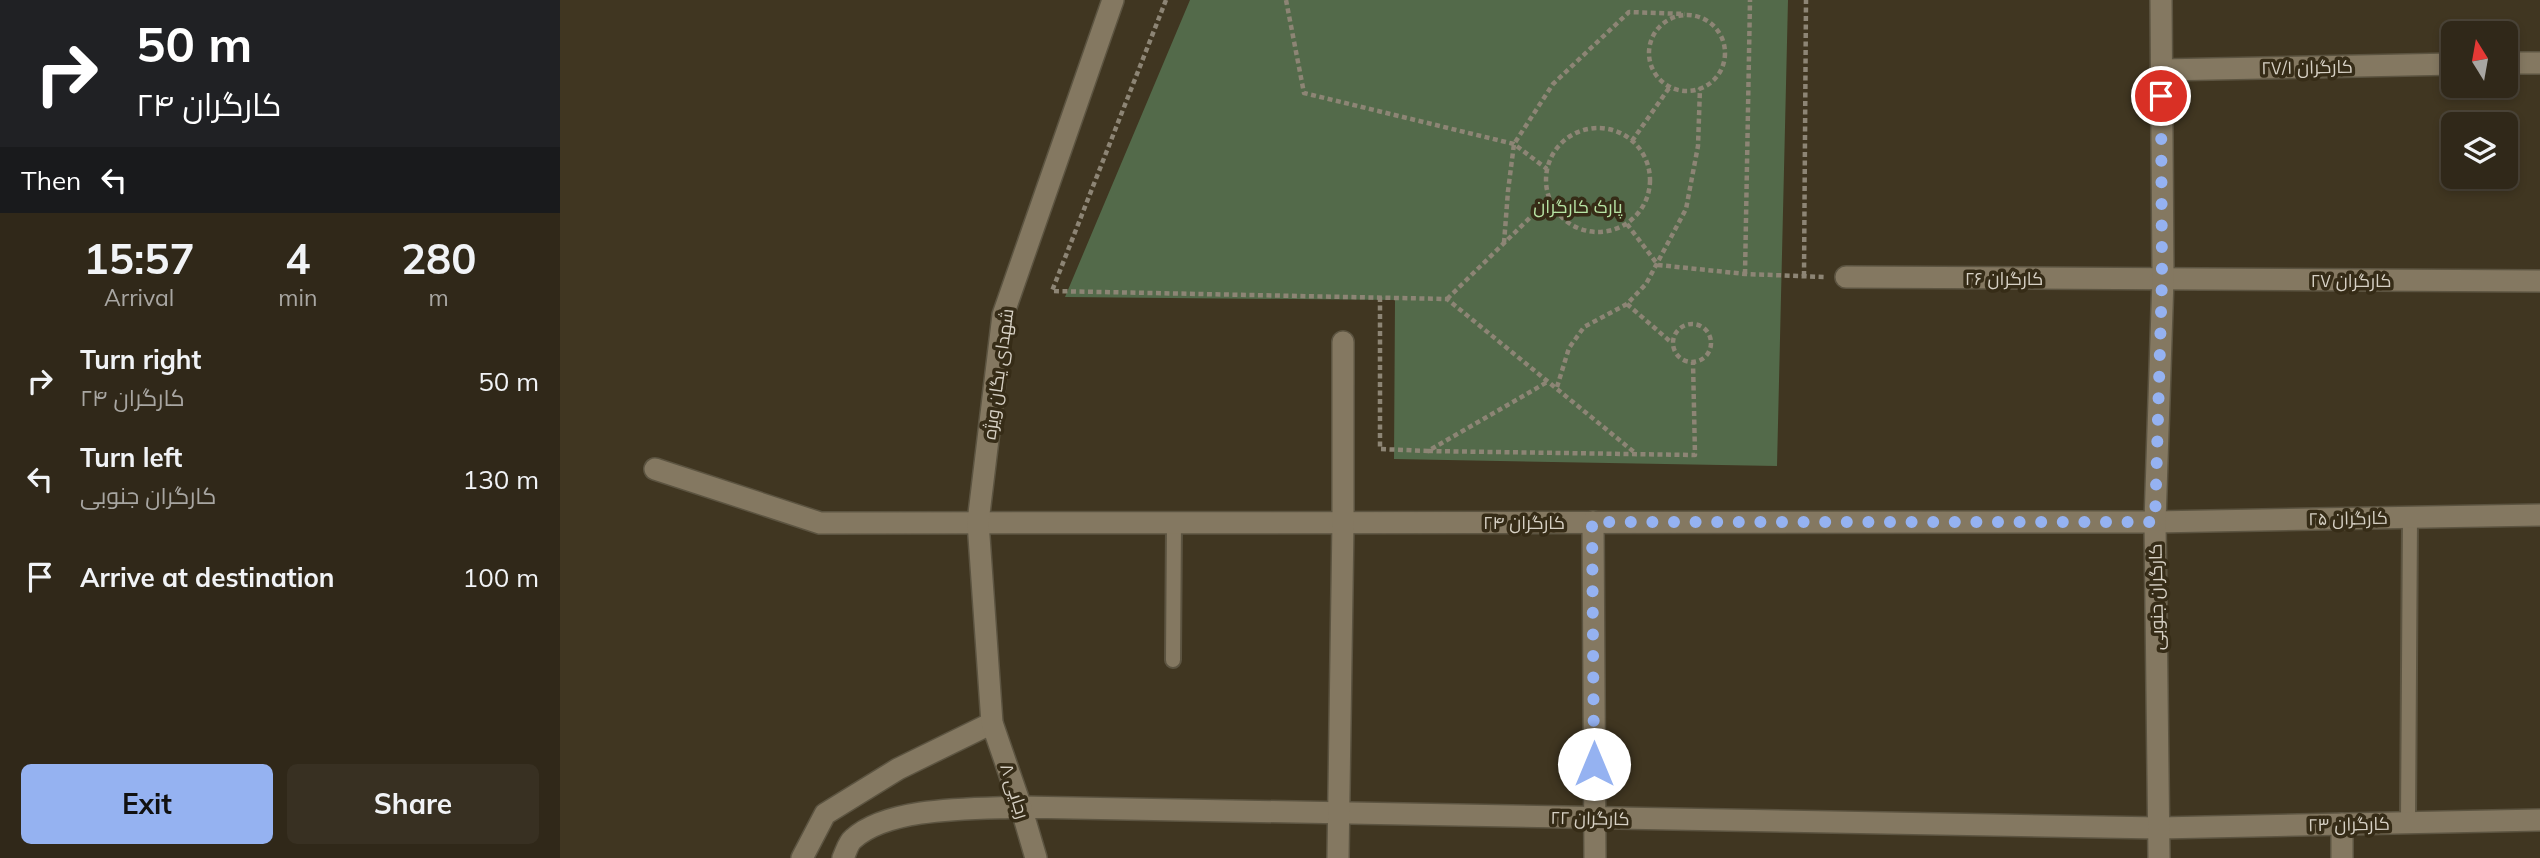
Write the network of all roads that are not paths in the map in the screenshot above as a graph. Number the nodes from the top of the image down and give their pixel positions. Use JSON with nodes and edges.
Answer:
{"nodes":[{"id":1,"x":1114,"y":0,"type":"edge"},
{"id":2,"x":2161,"y":0,"type":"edge"},
{"id":3,"x":2540,"y":62,"type":"edge"},
{"id":4,"x":2518,"y":63,"type":"edge"},
{"id":5,"x":2441,"y":64,"type":"edge"},
{"id":6,"x":2161,"y":71,"type":"junction"},
{"id":7,"x":1846,"y":277,"type":"road end"},
{"id":8,"x":2162,"y":278,"type":"junction"},
{"id":9,"x":2540,"y":281,"type":"edge"},
{"id":10,"x":1343,"y":342,"type":"dead end"},
{"id":11,"x":654,"y":469,"type":"dead end"},
{"id":12,"x":2540,"y":515,"type":"edge"},
{"id":13,"x":2410,"y":517,"type":"junction"},
{"id":14,"x":978,"y":522,"type":"junction"},
{"id":15,"x":1343,"y":522,"type":"junction"},
{"id":16,"x":1592,"y":522,"type":"junction"},
{"id":17,"x":2155,"y":522,"type":"junction"},
{"id":18,"x":1174,"y":523,"type":"junction"},
{"id":19,"x":1173,"y":660,"type":"dead end"},
{"id":20,"x":992,"y":723,"type":"junction"},
{"id":21,"x":1021,"y":807,"type":"junction"},
{"id":22,"x":1339,"y":813,"type":"junction"},
{"id":23,"x":1595,"y":818,"type":"junction"},
{"id":24,"x":2540,"y":820,"type":"edge"},
{"id":25,"x":2408,"y":822,"type":"junction"},
{"id":26,"x":2342,"y":824,"type":"junction"},
{"id":27,"x":2159,"y":828,"type":"junction"},
{"id":28,"x":802,"y":858,"type":"edge"},
{"id":29,"x":843,"y":858,"type":"edge"},
{"id":30,"x":1036,"y":858,"type":"edge"},
{"id":31,"x":1338,"y":858,"type":"edge"},
{"id":32,"x":1595,"y":858,"type":"edge"},
{"id":33,"x":2159,"y":858,"type":"edge"},
{"id":34,"x":2342,"y":858,"type":"edge"}],
"edges":[{"from":1,"to":14,"type":"street","name":"شهدای یگان ویژه"},
{"from":2,"to":6,"type":"street","name":"کارگران جنوبی"},
{"from":3,"to":4,"type":"street"},
{"from":5,"to":6,"type":"street","name":"کارگران ۲۷/۱"},
{"from":6,"to":8,"type":"street","name":"کارگران جنوبی"},
{"from":7,"to":8,"type":"street","name":"کارگران ۲۶"},
{"from":8,"to":9,"type":"street","name":"کارگران ۲۷"},
{"from":8,"to":17,"type":"street","name":"کارگران جنوبی"},
{"from":10,"to":15,"type":"street"},
{"from":11,"to":14,"type":"street","name":"کارگران ۲۴"},
{"from":12,"to":13,"type":"street","name":"کارگران ۲۵"},
{"from":13,"to":17,"type":"street","name":"کارگران ۲۵"},
{"from":13,"to":25,"type":"lane"},
{"from":14,"to":18,"type":"street","name":"کارگران ۲۴"},
{"from":14,"to":20,"type":"street","name":"شهدای یگان ویژه"},
{"from":15,"to":16,"type":"street","name":"کارگران ۲۴"},
{"from":15,"to":18,"type":"street","name":"کارگران ۲۴"},
{"from":15,"to":22,"type":"street"},
{"from":16,"to":17,"type":"street","name":"کارگران ۲۴"},
{"from":16,"to":23,"type":"street"},
{"from":17,"to":27,"type":"street","name":"کارگران جنوبی"},
{"from":18,"to":19,"type":"lane"},
{"from":20,"to":21,"type":"street","name":"رجایی ۸"},
{"from":20,"to":28,"type":"street"},
{"from":21,"to":22,"type":"street","name":"کارگران ۲۲"},
{"from":21,"to":29,"type":"street","name":"کارگران ۲۲"},
{"from":21,"to":30,"type":"street","name":"رجایی ۸"},
{"from":22,"to":23,"type":"street","name":"کارگران ۲۲"},
{"from":22,"to":31,"type":"street"},
{"from":23,"to":27,"type":"street","name":"کارگران ۲۲"},
{"from":23,"to":32,"type":"street"},
{"from":24,"to":25,"type":"street","name":"کارگران ۲۳"},
{"from":25,"to":26,"type":"street","name":"کارگران ۲۳"},
{"from":26,"to":27,"type":"street","name":"کارگران ۲۳"},
{"from":26,"to":34,"type":"street"},
{"from":27,"to":33,"type":"street","name":"کارگران جنوبی"}]}
